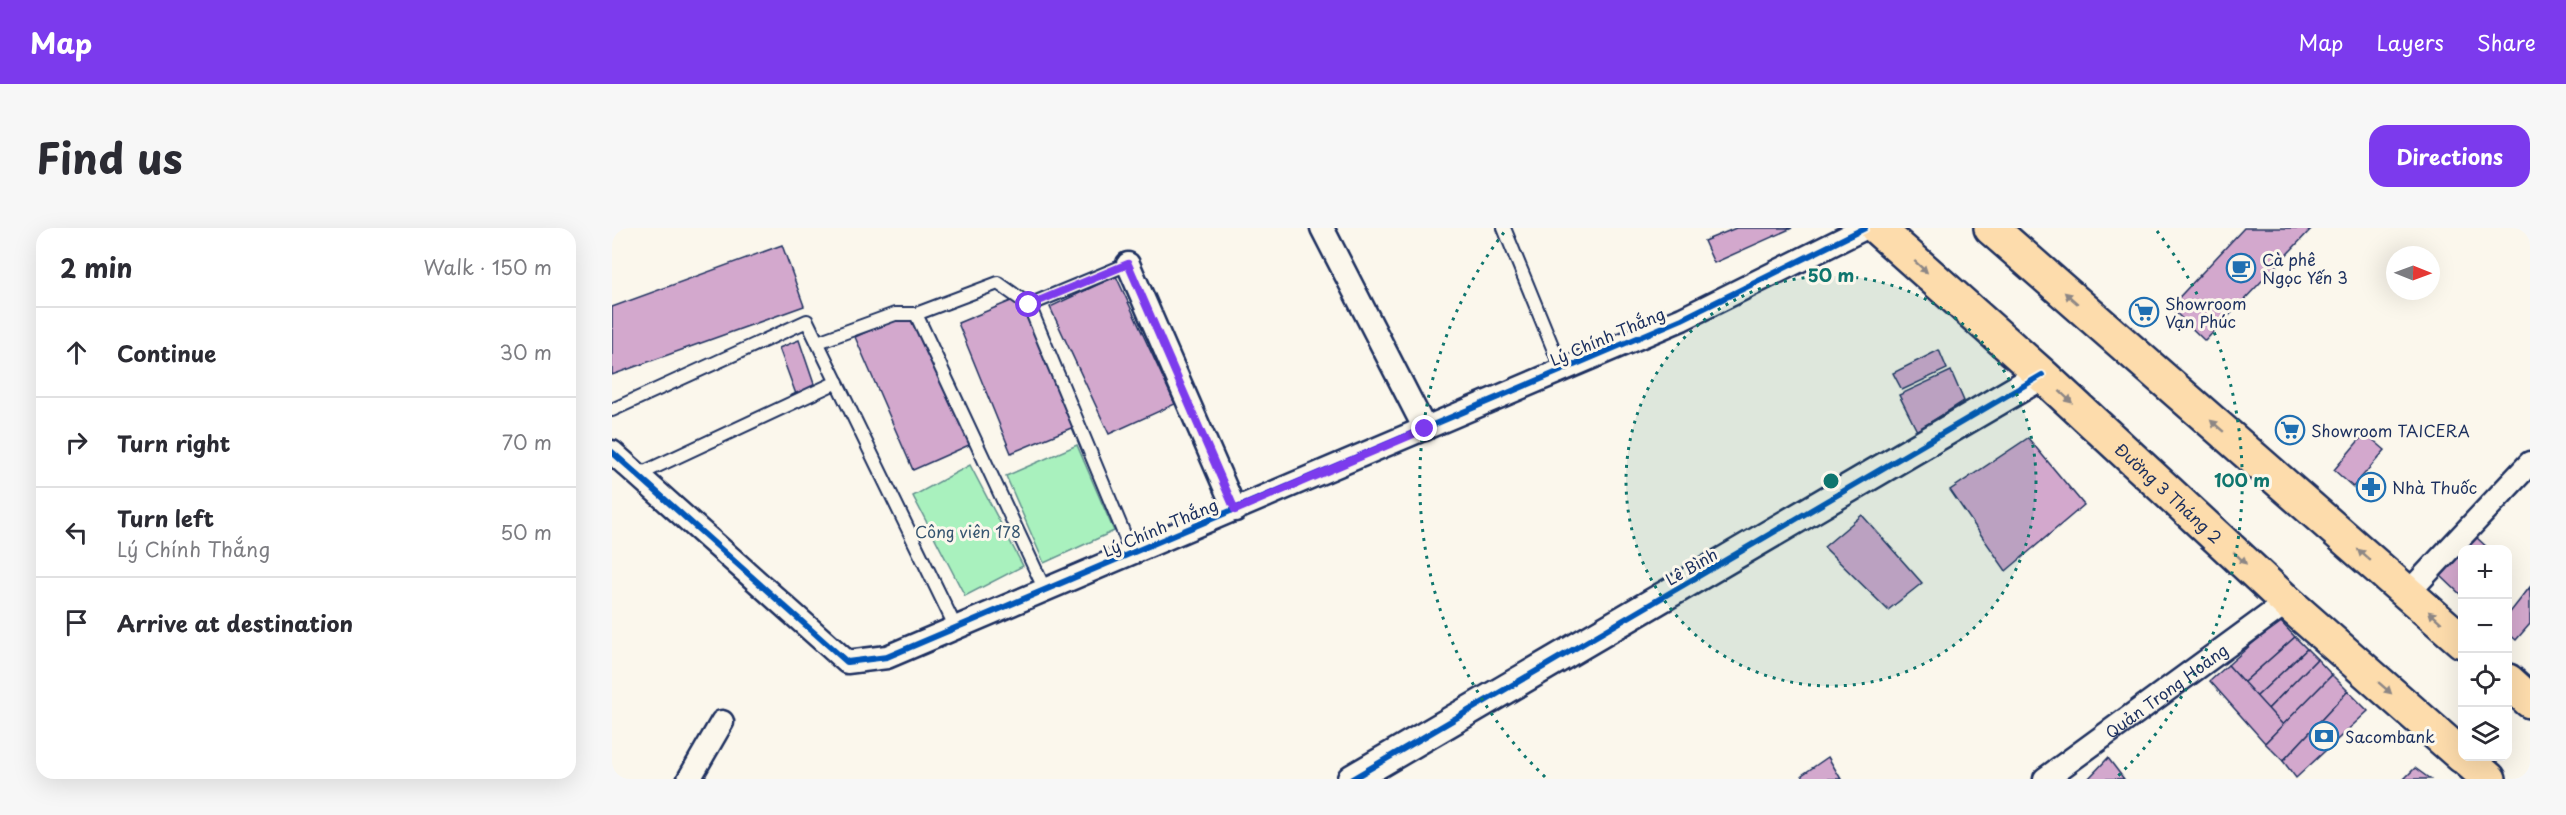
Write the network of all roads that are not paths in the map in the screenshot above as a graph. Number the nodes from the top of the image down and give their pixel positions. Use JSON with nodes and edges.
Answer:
{"nodes":[{"id":1,"x":1322,"y":228,"type":"edge"},
{"id":2,"x":1503,"y":228,"type":"edge"},
{"id":3,"x":1865,"y":228,"type":"edge"},
{"id":4,"x":1877,"y":228,"type":"edge"},
{"id":5,"x":1991,"y":228,"type":"edge"},
{"id":6,"x":1128,"y":264,"type":"joint"},
{"id":7,"x":1029,"y":305,"type":"junction"},
{"id":8,"x":916,"y":314,"type":"junction"},
{"id":9,"x":818,"y":342,"type":"junction"},
{"id":10,"x":1563,"y":370,"type":"junction"},
{"id":11,"x":2042,"y":375,"type":"junction"},
{"id":12,"x":837,"y":382,"type":"junction"},
{"id":13,"x":612,"y":410,"type":"edge"},
{"id":14,"x":1425,"y":429,"type":"junction"},
{"id":15,"x":612,"y":452,"type":"edge"},
{"id":16,"x":2530,"y":463,"type":"edge"},
{"id":17,"x":638,"y":475,"type":"junction"},
{"id":18,"x":1235,"y":510,"type":"junction"},
{"id":19,"x":1132,"y":553,"type":"junction"},
{"id":20,"x":1045,"y":590,"type":"junction"},
{"id":21,"x":2408,"y":593,"type":"junction"},
{"id":22,"x":2287,"y":602,"type":"junction"},
{"id":23,"x":956,"y":628,"type":"junction"},
{"id":24,"x":2458,"y":637,"type":"edge"},
{"id":25,"x":2512,"y":685,"type":"edge"},
{"id":26,"x":2530,"y":701,"type":"edge"},
{"id":27,"x":722,"y":722,"type":"dead end"},
{"id":28,"x":2458,"y":752,"type":"edge"},
{"id":29,"x":2469,"y":761,"type":"edge"},
{"id":30,"x":689,"y":779,"type":"edge"},
{"id":31,"x":1352,"y":779,"type":"edge"},
{"id":32,"x":2045,"y":779,"type":"edge"},
{"id":33,"x":2489,"y":779,"type":"edge"}],
"edges":[{"from":1,"to":14,"type":"street"},
{"from":2,"to":10,"type":"lane"},
{"from":3,"to":10,"type":"street","name":"Lý Chính Thắng"},
{"from":4,"to":11,"type":"highway","name":"Đường 3 Tháng 2","one_way":true},
{"from":21,"to":5,"type":"highway","one_way":true},
{"from":6,"to":7,"type":"lane"},
{"from":6,"to":18,"type":"street"},
{"from":7,"to":8,"type":"lane"},
{"from":7,"to":19,"type":"lane"},
{"from":8,"to":9,"type":"lane"},
{"from":8,"to":20,"type":"lane"},
{"from":9,"to":12,"type":"lane"},
{"from":9,"to":13,"type":"lane"},
{"from":10,"to":14,"type":"street","name":"Lý Chính Thắng"},
{"from":11,"to":22,"type":"highway","name":"Đường 3 Tháng 2","one_way":true},
{"from":11,"to":31,"type":"street","name":"Lê Bình"},
{"from":12,"to":17,"type":"lane"},
{"from":12,"to":23,"type":"lane"},
{"from":14,"to":18,"type":"street","name":"Lý Chính Thắng"},
{"from":15,"to":17,"type":"street","name":"Lý Chính Thắng"},
{"from":16,"to":21,"type":"street"},
{"from":17,"to":23,"type":"street","name":"Lý Chính Thắng"},
{"from":18,"to":19,"type":"street","name":"Lý Chính Thắng"},
{"from":19,"to":20,"type":"street","name":"Lý Chính Thắng"},
{"from":20,"to":23,"type":"street","name":"Lý Chính Thắng"},
{"from":24,"to":21,"type":"highway","one_way":true},
{"from":22,"to":28,"type":"highway","name":"Đường 3 Tháng 2","one_way":true},
{"from":22,"to":32,"type":"street","name":"Quản Trọng Hoàng"},
{"from":25,"to":26,"type":"highway"},
{"from":27,"to":30,"type":"street"},
{"from":29,"to":33,"type":"highway","name":"Đường 3 Tháng 2"}]}
